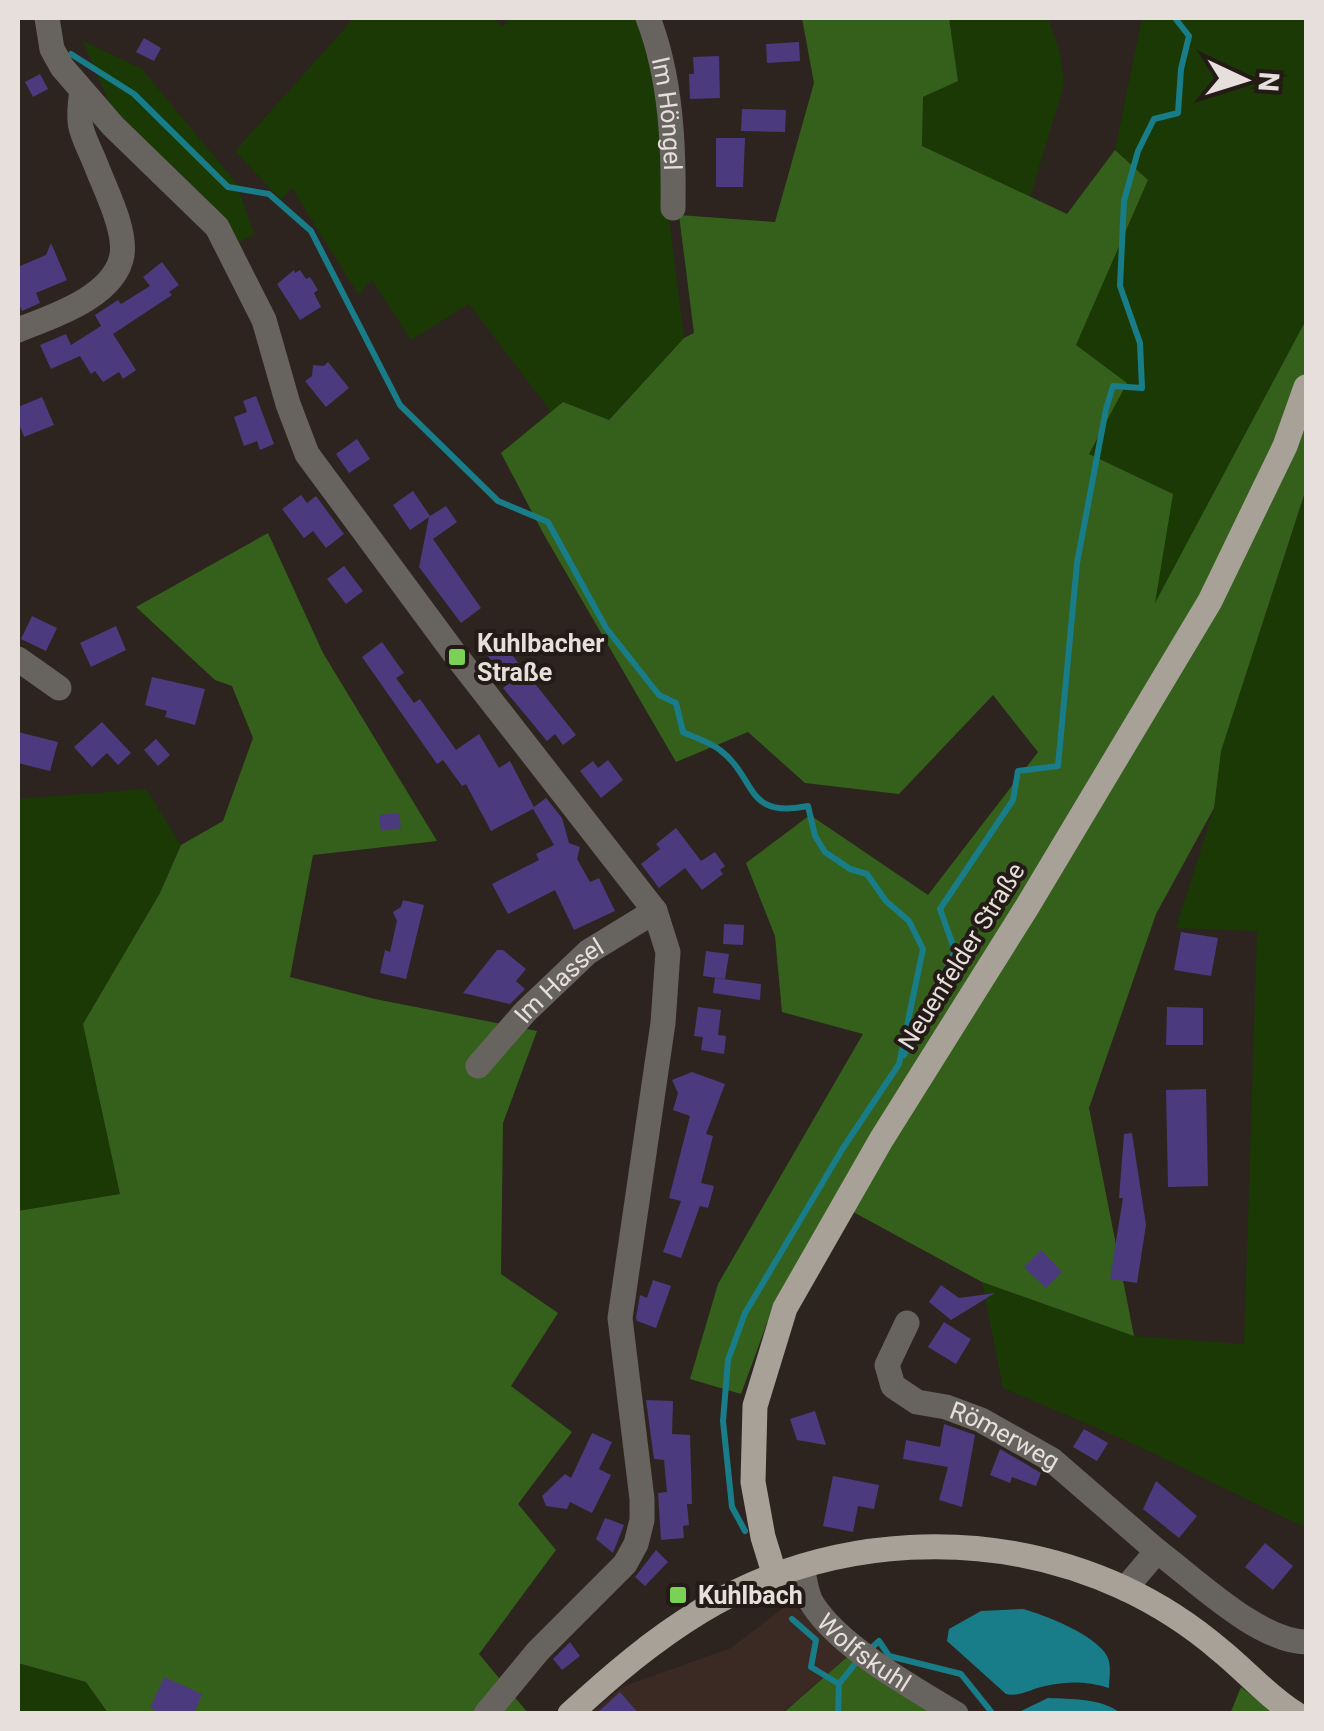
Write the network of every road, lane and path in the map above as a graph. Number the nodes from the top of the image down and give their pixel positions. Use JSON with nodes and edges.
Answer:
{"nodes":[{"id":1,"x":47,"y":18,"type":"edge"},
{"id":2,"x":648,"y":18,"type":"edge"},
{"id":3,"x":82,"y":91,"type":"junction"},
{"id":4,"x":673,"y":208,"type":"dead end"},
{"id":5,"x":18,"y":330,"type":"edge"},
{"id":6,"x":1306,"y":387,"type":"edge"},
{"id":7,"x":18,"y":659,"type":"edge"},
{"id":8,"x":59,"y":688,"type":"dead end"},
{"id":9,"x":654,"y":911,"type":"junction"},
{"id":10,"x":478,"y":1066,"type":"dead end"},
{"id":11,"x":907,"y":1323,"type":"dead end"},
{"id":12,"x":1157,"y":1550,"type":"junction"},
{"id":13,"x":802,"y":1568,"type":"junction"},
{"id":14,"x":775,"y":1576,"type":"junction"},
{"id":15,"x":1124,"y":1588,"type":"junction"},
{"id":16,"x":1306,"y":1642,"type":"edge"},
{"id":17,"x":486,"y":1714,"type":"edge"},
{"id":18,"x":570,"y":1714,"type":"edge"},
{"id":19,"x":956,"y":1714,"type":"edge"},
{"id":20,"x":1296,"y":1714,"type":"edge"}],
"edges":[{"from":1,"to":3,"type":"street"},
{"from":2,"to":4,"type":"street","name":"Im Höngel"},
{"from":3,"to":5,"type":"street"},
{"from":3,"to":9,"type":"street"},
{"from":6,"to":14,"type":"main road","name":"Neuenfelder Straße"},
{"from":7,"to":8,"type":"street"},
{"from":9,"to":10,"type":"street","name":"Im Hassel"},
{"from":9,"to":17,"type":"street"},
{"from":11,"to":12,"type":"street","name":"Römerweg"},
{"from":12,"to":15,"type":"street"},
{"from":12,"to":16,"type":"street"},
{"from":13,"to":14,"type":"main road"},
{"from":13,"to":15,"type":"main road"},
{"from":13,"to":19,"type":"street","name":"Wolfskuhl"},
{"from":14,"to":18,"type":"main road"},
{"from":15,"to":20,"type":"main road"}]}
